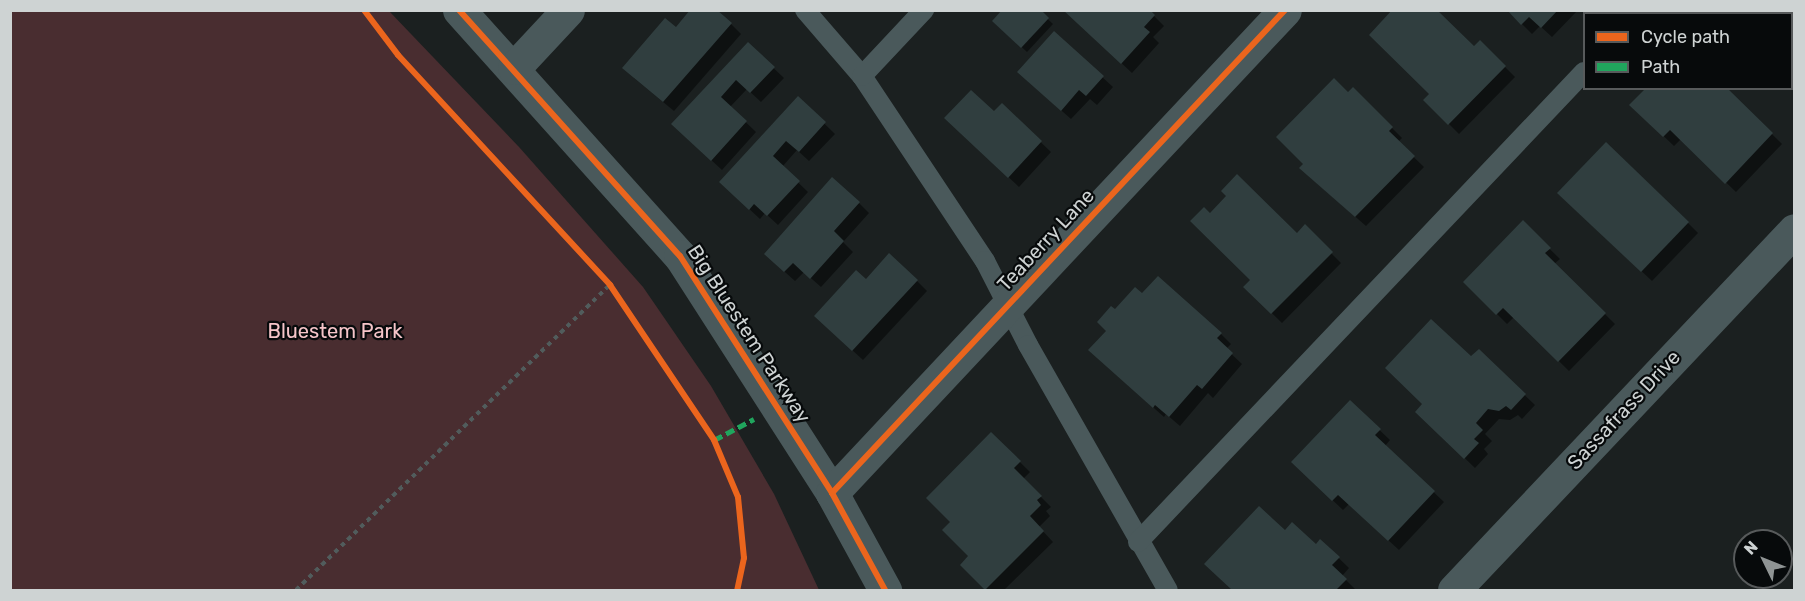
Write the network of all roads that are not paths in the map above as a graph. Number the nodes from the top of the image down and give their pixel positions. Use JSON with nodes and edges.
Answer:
{"nodes":[{"id":1,"x":459,"y":10,"type":"edge"},
{"id":2,"x":568,"y":10,"type":"edge"},
{"id":3,"x":805,"y":10,"type":"edge"},
{"id":4,"x":924,"y":10,"type":"edge"},
{"id":5,"x":1285,"y":10,"type":"edge"},
{"id":6,"x":514,"y":68,"type":"junction"},
{"id":7,"x":1583,"y":73,"type":"edge"},
{"id":8,"x":862,"y":76,"type":"junction"},
{"id":9,"x":1794,"y":230,"type":"edge"},
{"id":10,"x":1008,"y":305,"type":"junction"},
{"id":11,"x":832,"y":494,"type":"junction"},
{"id":12,"x":1138,"y":542,"type":"junction"},
{"id":13,"x":885,"y":591,"type":"edge"},
{"id":14,"x":1168,"y":591,"type":"edge"},
{"id":15,"x":1454,"y":591,"type":"edge"}],
"edges":[{"from":1,"to":6,"type":"street","name":"Big Bluestem Parkway"},
{"from":2,"to":6,"type":"street"},
{"from":3,"to":8,"type":"lane"},
{"from":4,"to":8,"type":"lane"},
{"from":5,"to":10,"type":"street","name":"Teaberry Lane"},
{"from":6,"to":11,"type":"street","name":"Big Bluestem Parkway"},
{"from":7,"to":12,"type":"lane"},
{"from":8,"to":10,"type":"lane"},
{"from":9,"to":15,"type":"street","name":"Sassafrass Drive"},
{"from":10,"to":11,"type":"street","name":"Teaberry Lane"},
{"from":10,"to":12,"type":"lane"},
{"from":11,"to":13,"type":"street","name":"Big Bluestem Parkway"},
{"from":12,"to":14,"type":"lane"}]}
